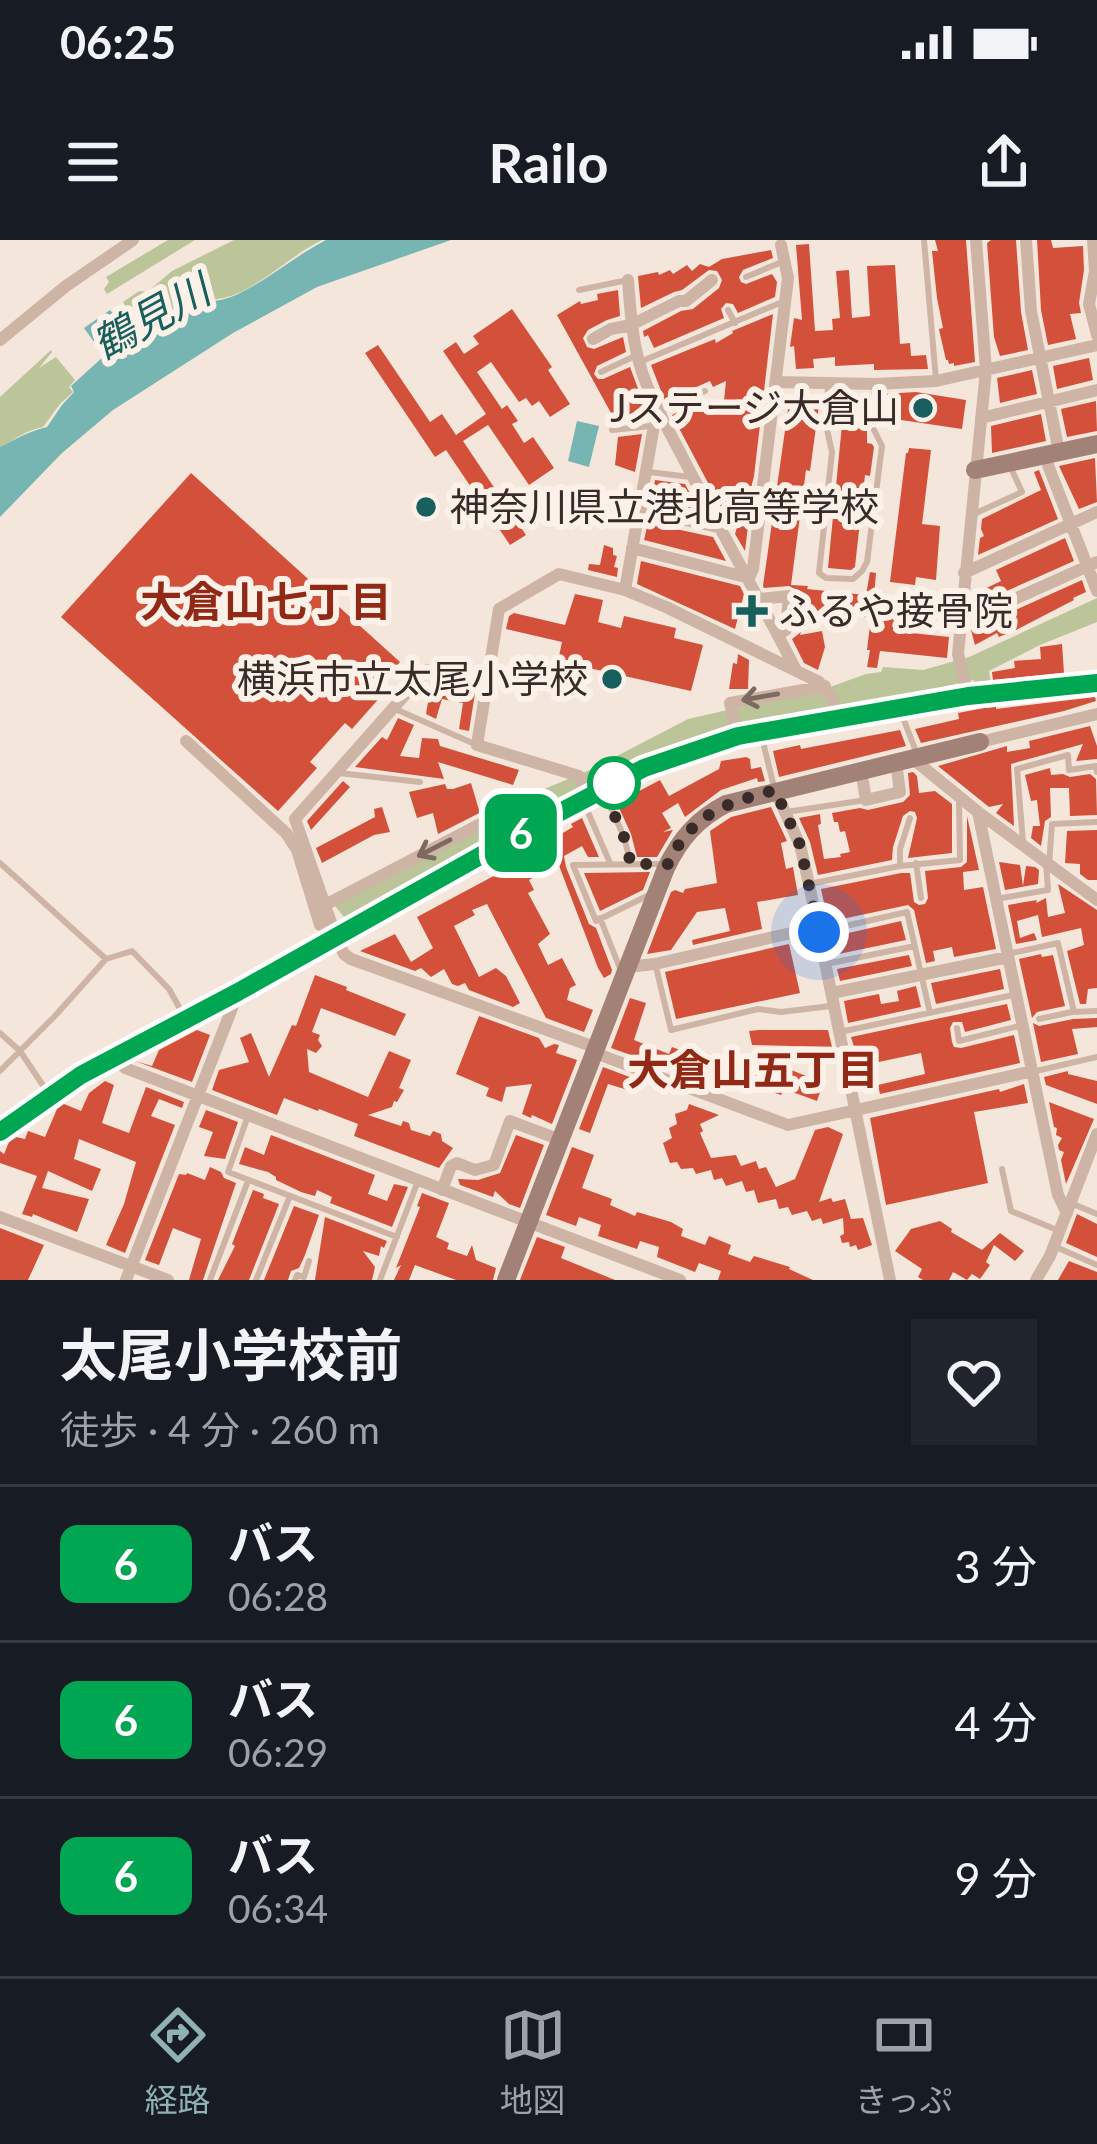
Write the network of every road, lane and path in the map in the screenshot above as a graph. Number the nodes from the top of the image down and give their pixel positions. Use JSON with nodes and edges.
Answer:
{"nodes":[{"id":1,"x":133,"y":240,"type":"edge"},
{"id":2,"x":924,"y":240,"type":"edge"},
{"id":3,"x":976,"y":240,"type":"edge"},
{"id":4,"x":1026,"y":240,"type":"edge"},
{"id":5,"x":1093,"y":240,"type":"edge"},
{"id":6,"x":781,"y":245,"type":"dead end"},
{"id":7,"x":784,"y":261,"type":"junction"},
{"id":8,"x":746,"y":277,"type":"dead end"},
{"id":9,"x":628,"y":280,"type":"joint"},
{"id":10,"x":712,"y":280,"type":"dead end"},
{"id":11,"x":578,"y":290,"type":"dead end"},
{"id":12,"x":785,"y":301,"type":"junction"},
{"id":13,"x":728,"y":310,"type":"dead end"},
{"id":14,"x":735,"y":323,"type":"junction"},
{"id":15,"x":632,"y":326,"type":"junction"},
{"id":16,"x":2,"y":331,"type":"edge"},
{"id":17,"x":1097,"y":335,"type":"edge"},
{"id":18,"x":593,"y":339,"type":"dead end"},
{"id":19,"x":1097,"y":345,"type":"edge"},
{"id":20,"x":638,"y":358,"type":"junction"},
{"id":21,"x":1040,"y":358,"type":"junction"},
{"id":22,"x":986,"y":370,"type":"junction"},
{"id":23,"x":601,"y":372,"type":"dead end"},
{"id":24,"x":936,"y":381,"type":"junction"},
{"id":25,"x":776,"y":382,"type":"junction"},
{"id":26,"x":828,"y":383,"type":"junction"},
{"id":27,"x":875,"y":384,"type":"junction"},
{"id":28,"x":1097,"y":390,"type":"edge"},
{"id":29,"x":705,"y":392,"type":"dead end"},
{"id":30,"x":1049,"y":401,"type":"junction"},
{"id":31,"x":981,"y":418,"type":"junction"},
{"id":32,"x":660,"y":421,"type":"junction"},
{"id":33,"x":612,"y":430,"type":"dead end"},
{"id":34,"x":1097,"y":444,"type":"edge"},
{"id":35,"x":1052,"y":453,"type":"junction"},
{"id":36,"x":1009,"y":463,"type":"junction"},
{"id":37,"x":975,"y":470,"type":"junction"},
{"id":38,"x":646,"y":471,"type":"junction"},
{"id":39,"x":693,"y":478,"type":"junction"},
{"id":40,"x":639,"y":509,"type":"junction"},
{"id":41,"x":1097,"y":512,"type":"edge"},
{"id":42,"x":970,"y":515,"type":"junction"},
{"id":43,"x":1071,"y":524,"type":"junction"},
{"id":44,"x":718,"y":527,"type":"junction"},
{"id":45,"x":632,"y":548,"type":"junction"},
{"id":46,"x":1092,"y":565,"type":"edge"},
{"id":47,"x":964,"y":573,"type":"junction"},
{"id":48,"x":749,"y":578,"type":"junction"},
{"id":49,"x":625,"y":590,"type":"junction"},
{"id":50,"x":1097,"y":591,"type":"edge"},
{"id":51,"x":760,"y":599,"type":"junction"},
{"id":52,"x":959,"y":624,"type":"junction"},
{"id":53,"x":778,"y":634,"type":"junction"},
{"id":54,"x":427,"y":670,"type":"dead end"},
{"id":55,"x":796,"y":670,"type":"junction"},
{"id":56,"x":1097,"y":683,"type":"edge"},
{"id":57,"x":825,"y":686,"type":"junction"},
{"id":58,"x":968,"y":696,"type":"junction"},
{"id":59,"x":392,"y":708,"type":"junction"},
{"id":60,"x":899,"y":708,"type":"junction"},
{"id":61,"x":1097,"y":714,"type":"edge"},
{"id":62,"x":835,"y":719,"type":"junction"},
{"id":63,"x":738,"y":736,"type":"junction"},
{"id":64,"x":186,"y":741,"type":"dead end"},
{"id":65,"x":763,"y":742,"type":"dead end"},
{"id":66,"x":980,"y":742,"type":"joint"},
{"id":67,"x":477,"y":745,"type":"junction"},
{"id":68,"x":909,"y":759,"type":"junction"},
{"id":69,"x":861,"y":770,"type":"junction"},
{"id":70,"x":1097,"y":772,"type":"edge"},
{"id":71,"x":336,"y":773,"type":"junction"},
{"id":72,"x":420,"y":782,"type":"dead end"},
{"id":73,"x":775,"y":790,"type":"junction"},
{"id":74,"x":592,"y":795,"type":"junction"},
{"id":75,"x":958,"y":796,"type":"junction"},
{"id":76,"x":866,"y":800,"type":"junction"},
{"id":77,"x":786,"y":812,"type":"junction"},
{"id":78,"x":978,"y":812,"type":"junction"},
{"id":79,"x":910,"y":818,"type":"dead end"},
{"id":80,"x":1097,"y":822,"type":"edge"},
{"id":81,"x":528,"y":829,"type":"junction"},
{"id":82,"x":1023,"y":845,"type":"junction"},
{"id":83,"x":0,"y":862,"type":"edge"},
{"id":84,"x":916,"y":863,"type":"junction"},
{"id":85,"x":610,"y":864,"type":"junction"},
{"id":86,"x":631,"y":864,"type":"junction"},
{"id":87,"x":668,"y":864,"type":"junction"},
{"id":88,"x":1047,"y":864,"type":"junction"},
{"id":89,"x":900,"y":866,"type":"junction"},
{"id":90,"x":809,"y":884,"type":"junction"},
{"id":91,"x":658,"y":892,"type":"junction"},
{"id":92,"x":921,"y":898,"type":"dead end"},
{"id":93,"x":996,"y":899,"type":"junction"},
{"id":94,"x":1097,"y":900,"type":"edge"},
{"id":95,"x":325,"y":905,"type":"junction"},
{"id":96,"x":600,"y":919,"type":"junction"},
{"id":97,"x":818,"y":929,"type":"junction"},
{"id":98,"x":328,"y":931,"type":"junction"},
{"id":99,"x":915,"y":946,"type":"junction"},
{"id":100,"x":1008,"y":956,"type":"junction"},
{"id":101,"x":106,"y":958,"type":"junction"},
{"id":102,"x":655,"y":964,"type":"junction"},
{"id":103,"x":826,"y":964,"type":"junction"},
{"id":104,"x":625,"y":973,"type":"junction"},
{"id":105,"x":921,"y":975,"type":"junction"},
{"id":106,"x":238,"y":992,"type":"junction"},
{"id":107,"x":1016,"y":994,"type":"junction"},
{"id":108,"x":833,"y":999,"type":"junction"},
{"id":109,"x":1097,"y":1011,"type":"edge"},
{"id":110,"x":1073,"y":1012,"type":"junction"},
{"id":111,"x":930,"y":1013,"type":"junction"},
{"id":112,"x":184,"y":1018,"type":"junction"},
{"id":113,"x":1039,"y":1019,"type":"dead end"},
{"id":114,"x":1023,"y":1025,"type":"junction"},
{"id":115,"x":956,"y":1028,"type":"dead end"},
{"id":116,"x":840,"y":1032,"type":"junction"},
{"id":117,"x":0,"y":1033,"type":"edge"},
{"id":118,"x":596,"y":1051,"type":"junction"},
{"id":119,"x":20,"y":1052,"type":"junction"},
{"id":120,"x":114,"y":1056,"type":"junction"},
{"id":121,"x":1097,"y":1057,"type":"edge"},
{"id":122,"x":0,"y":1071,"type":"edge"},
{"id":123,"x":1033,"y":1071,"type":"junction"},
{"id":124,"x":50,"y":1096,"type":"junction"},
{"id":125,"x":198,"y":1097,"type":"junction"},
{"id":126,"x":856,"y":1109,"type":"junction"},
{"id":127,"x":248,"y":1116,"type":"junction"},
{"id":128,"x":0,"y":1132,"type":"edge"},
{"id":129,"x":1097,"y":1134,"type":"edge"},
{"id":130,"x":561,"y":1139,"type":"junction"},
{"id":131,"x":1002,"y":1169,"type":"dead end"},
{"id":132,"x":248,"y":1180,"type":"junction"},
{"id":133,"x":418,"y":1181,"type":"junction"},
{"id":134,"x":442,"y":1190,"type":"junction"},
{"id":135,"x":290,"y":1196,"type":"junction"},
{"id":136,"x":1069,"y":1208,"type":"junction"},
{"id":137,"x":1097,"y":1214,"type":"edge"},
{"id":138,"x":0,"y":1217,"type":"edge"},
{"id":139,"x":528,"y":1223,"type":"junction"},
{"id":140,"x":1060,"y":1231,"type":"junction"},
{"id":141,"x":397,"y":1237,"type":"junction"},
{"id":142,"x":1054,"y":1246,"type":"junction"},
{"id":143,"x":309,"y":1262,"type":"dead end"},
{"id":144,"x":1097,"y":1265,"type":"edge"},
{"id":145,"x":642,"y":1266,"type":"junction"},
{"id":146,"x":128,"y":1273,"type":"edge"},
{"id":147,"x":168,"y":1280,"type":"edge"},
{"id":148,"x":210,"y":1280,"type":"edge"},
{"id":149,"x":256,"y":1280,"type":"edge"},
{"id":150,"x":295,"y":1280,"type":"edge"},
{"id":151,"x":380,"y":1280,"type":"edge"},
{"id":152,"x":506,"y":1280,"type":"edge"},
{"id":153,"x":636,"y":1280,"type":"edge"},
{"id":154,"x":680,"y":1280,"type":"edge"},
{"id":155,"x":890,"y":1280,"type":"edge"},
{"id":156,"x":1036,"y":1280,"type":"edge"}],
"edges":[{"from":1,"to":16,"type":"street"},
{"from":2,"to":24,"type":"lane"},
{"from":3,"to":22,"type":"street"},
{"from":4,"to":21,"type":"street"},
{"from":5,"to":17,"type":"street"},
{"from":6,"to":7,"type":"street"},
{"from":7,"to":8,"type":"lane"},
{"from":7,"to":12,"type":"street"},
{"from":9,"to":11,"type":"lane"},
{"from":9,"to":15,"type":"street"},
{"from":10,"to":15,"type":"street"},
{"from":12,"to":14,"type":"lane"},
{"from":12,"to":25,"type":"street"},
{"from":13,"to":14,"type":"lane"},
{"from":14,"to":20,"type":"lane"},
{"from":15,"to":18,"type":"street"},
{"from":15,"to":20,"type":"street"},
{"from":19,"to":21,"type":"street"},
{"from":20,"to":23,"type":"lane"},
{"from":20,"to":32,"type":"street"},
{"from":21,"to":22,"type":"street"},
{"from":21,"to":30,"type":"street"},
{"from":22,"to":24,"type":"street"},
{"from":22,"to":31,"type":"street"},
{"from":24,"to":27,"type":"street"},
{"from":25,"to":26,"type":"street"},
{"from":25,"to":48,"type":"street"},
{"from":26,"to":27,"type":"street"},
{"from":26,"to":27,"type":"lane"},
{"from":28,"to":30,"type":"street"},
{"from":29,"to":32,"type":"lane"},
{"from":30,"to":31,"type":"street"},
{"from":30,"to":35,"type":"street"},
{"from":31,"to":37,"type":"street"},
{"from":32,"to":33,"type":"lane"},
{"from":32,"to":38,"type":"street"},
{"from":32,"to":39,"type":"street"},
{"from":34,"to":35,"type":"street"},
{"from":35,"to":36,"type":"street"},
{"from":35,"to":43,"type":"street"},
{"from":36,"to":37,"type":"street"},
{"from":36,"to":42,"type":"lane"},
{"from":37,"to":42,"type":"street"},
{"from":38,"to":39,"type":"lane"},
{"from":38,"to":40,"type":"street"},
{"from":39,"to":44,"type":"street"},
{"from":40,"to":44,"type":"street"},
{"from":40,"to":45,"type":"street"},
{"from":41,"to":43,"type":"street"},
{"from":42,"to":47,"type":"street"},
{"from":43,"to":46,"type":"street"},
{"from":43,"to":47,"type":"street"},
{"from":44,"to":48,"type":"street"},
{"from":45,"to":48,"type":"street"},
{"from":45,"to":49,"type":"street"},
{"from":46,"to":50,"type":"street"},
{"from":46,"to":52,"type":"street"},
{"from":47,"to":52,"type":"street"},
{"from":48,"to":51,"type":"street"},
{"from":49,"to":55,"type":"street"},
{"from":49,"to":67,"type":"street"},
{"from":51,"to":53,"type":"street"},
{"from":51,"to":53,"type":"street"},
{"from":52,"to":58,"type":"street"},
{"from":53,"to":55,"type":"street"},
{"from":54,"to":59,"type":"street"},
{"from":55,"to":57,"type":"street"},
{"from":56,"to":58,"type":"street"},
{"from":57,"to":62,"type":"street"},
{"from":57,"to":63,"type":"street","one_way":true},
{"from":58,"to":60,"type":"street"},
{"from":59,"to":67,"type":"lane"},
{"from":59,"to":71,"type":"street"},
{"from":60,"to":62,"type":"street"},
{"from":60,"to":68,"type":"lane"},
{"from":61,"to":66,"type":"street"},
{"from":62,"to":63,"type":"street"},
{"from":63,"to":74,"type":"street"},
{"from":64,"to":98,"type":"street"},
{"from":65,"to":73,"type":"lane"},
{"from":66,"to":68,"type":"street"},
{"from":67,"to":74,"type":"street"},
{"from":68,"to":69,"type":"street"},
{"from":68,"to":75,"type":"street"},
{"from":68,"to":76,"type":"street"},
{"from":69,"to":73,"type":"street"},
{"from":69,"to":76,"type":"street"},
{"from":70,"to":82,"type":"lane"},
{"from":71,"to":72,"type":"lane"},
{"from":71,"to":95,"type":"street"},
{"from":73,"to":77,"type":"street"},
{"from":73,"to":87,"type":"street"},
{"from":74,"to":81,"type":"street"},
{"from":74,"to":85,"type":"lane"},
{"from":74,"to":86,"type":"lane"},
{"from":75,"to":78,"type":"street"},
{"from":75,"to":84,"type":"lane"},
{"from":76,"to":77,"type":"lane"},
{"from":77,"to":90,"type":"street"},
{"from":78,"to":82,"type":"street"},
{"from":78,"to":93,"type":"street"},
{"from":79,"to":89,"type":"lane"},
{"from":80,"to":88,"type":"lane"},
{"from":81,"to":95,"type":"street","one_way":true},
{"from":81,"to":98,"type":"street"},
{"from":82,"to":88,"type":"street"},
{"from":83,"to":101,"type":"lane"},
{"from":84,"to":89,"type":"lane"},
{"from":84,"to":92,"type":"lane"},
{"from":85,"to":86,"type":"lane"},
{"from":85,"to":96,"type":"lane"},
{"from":86,"to":87,"type":"lane"},
{"from":87,"to":91,"type":"street"},
{"from":88,"to":93,"type":"lane"},
{"from":88,"to":94,"type":"street"},
{"from":89,"to":90,"type":"lane"},
{"from":90,"to":97,"type":"street"},
{"from":91,"to":96,"type":"lane"},
{"from":91,"to":104,"type":"street"},
{"from":93,"to":100,"type":"street"},
{"from":95,"to":98,"type":"street"},
{"from":96,"to":104,"type":"lane"},
{"from":97,"to":99,"type":"lane"},
{"from":97,"to":102,"type":"street"},
{"from":97,"to":103,"type":"street"},
{"from":98,"to":106,"type":"street"},
{"from":98,"to":118,"type":"street"},
{"from":99,"to":103,"type":"lane"},
{"from":99,"to":105,"type":"lane"},
{"from":100,"to":105,"type":"street"},
{"from":100,"to":107,"type":"street"},
{"from":100,"to":110,"type":"lane"},
{"from":101,"to":112,"type":"lane"},
{"from":101,"to":119,"type":"lane"},
{"from":102,"to":104,"type":"street"},
{"from":102,"to":108,"type":"lane"},
{"from":103,"to":108,"type":"street"},
{"from":104,"to":118,"type":"street"},
{"from":105,"to":108,"type":"street"},
{"from":105,"to":111,"type":"lane"},
{"from":106,"to":112,"type":"street"},
{"from":106,"to":125,"type":"street"},
{"from":107,"to":111,"type":"lane"},
{"from":107,"to":114,"type":"street"},
{"from":108,"to":116,"type":"street"},
{"from":109,"to":110,"type":"lane"},
{"from":110,"to":113,"type":"lane"},
{"from":111,"to":116,"type":"lane"},
{"from":112,"to":120,"type":"street"},
{"from":114,"to":115,"type":"lane"},
{"from":114,"to":123,"type":"street"},
{"from":116,"to":126,"type":"street"},
{"from":117,"to":119,"type":"lane"},
{"from":118,"to":126,"type":"street"},
{"from":118,"to":130,"type":"street"},
{"from":119,"to":122,"type":"lane"},
{"from":119,"to":124,"type":"lane"},
{"from":120,"to":124,"type":"street"},
{"from":120,"to":125,"type":"street"},
{"from":121,"to":123,"type":"lane"},
{"from":123,"to":126,"type":"street"},
{"from":123,"to":136,"type":"street"},
{"from":124,"to":128,"type":"street"},
{"from":125,"to":127,"type":"street"},
{"from":125,"to":146,"type":"street"},
{"from":126,"to":155,"type":"street"},
{"from":127,"to":132,"type":"lane"},
{"from":127,"to":133,"type":"street"},
{"from":129,"to":136,"type":"street"},
{"from":130,"to":134,"type":"street"},
{"from":130,"to":139,"type":"street"},
{"from":131,"to":140,"type":"lane"},
{"from":132,"to":135,"type":"lane"},
{"from":132,"to":148,"type":"lane"},
{"from":133,"to":134,"type":"street"},
{"from":133,"to":141,"type":"lane"},
{"from":134,"to":139,"type":"street"},
{"from":135,"to":141,"type":"lane"},
{"from":135,"to":149,"type":"lane"},
{"from":136,"to":137,"type":"lane"},
{"from":136,"to":140,"type":"street"},
{"from":138,"to":146,"type":"street"},
{"from":139,"to":145,"type":"street"},
{"from":139,"to":152,"type":"street"},
{"from":140,"to":142,"type":"street"},
{"from":141,"to":151,"type":"lane"},
{"from":142,"to":144,"type":"lane"},
{"from":142,"to":156,"type":"street"},
{"from":143,"to":150,"type":"lane"},
{"from":145,"to":153,"type":"street"},
{"from":145,"to":154,"type":"street"},
{"from":146,"to":147,"type":"street"}]}
